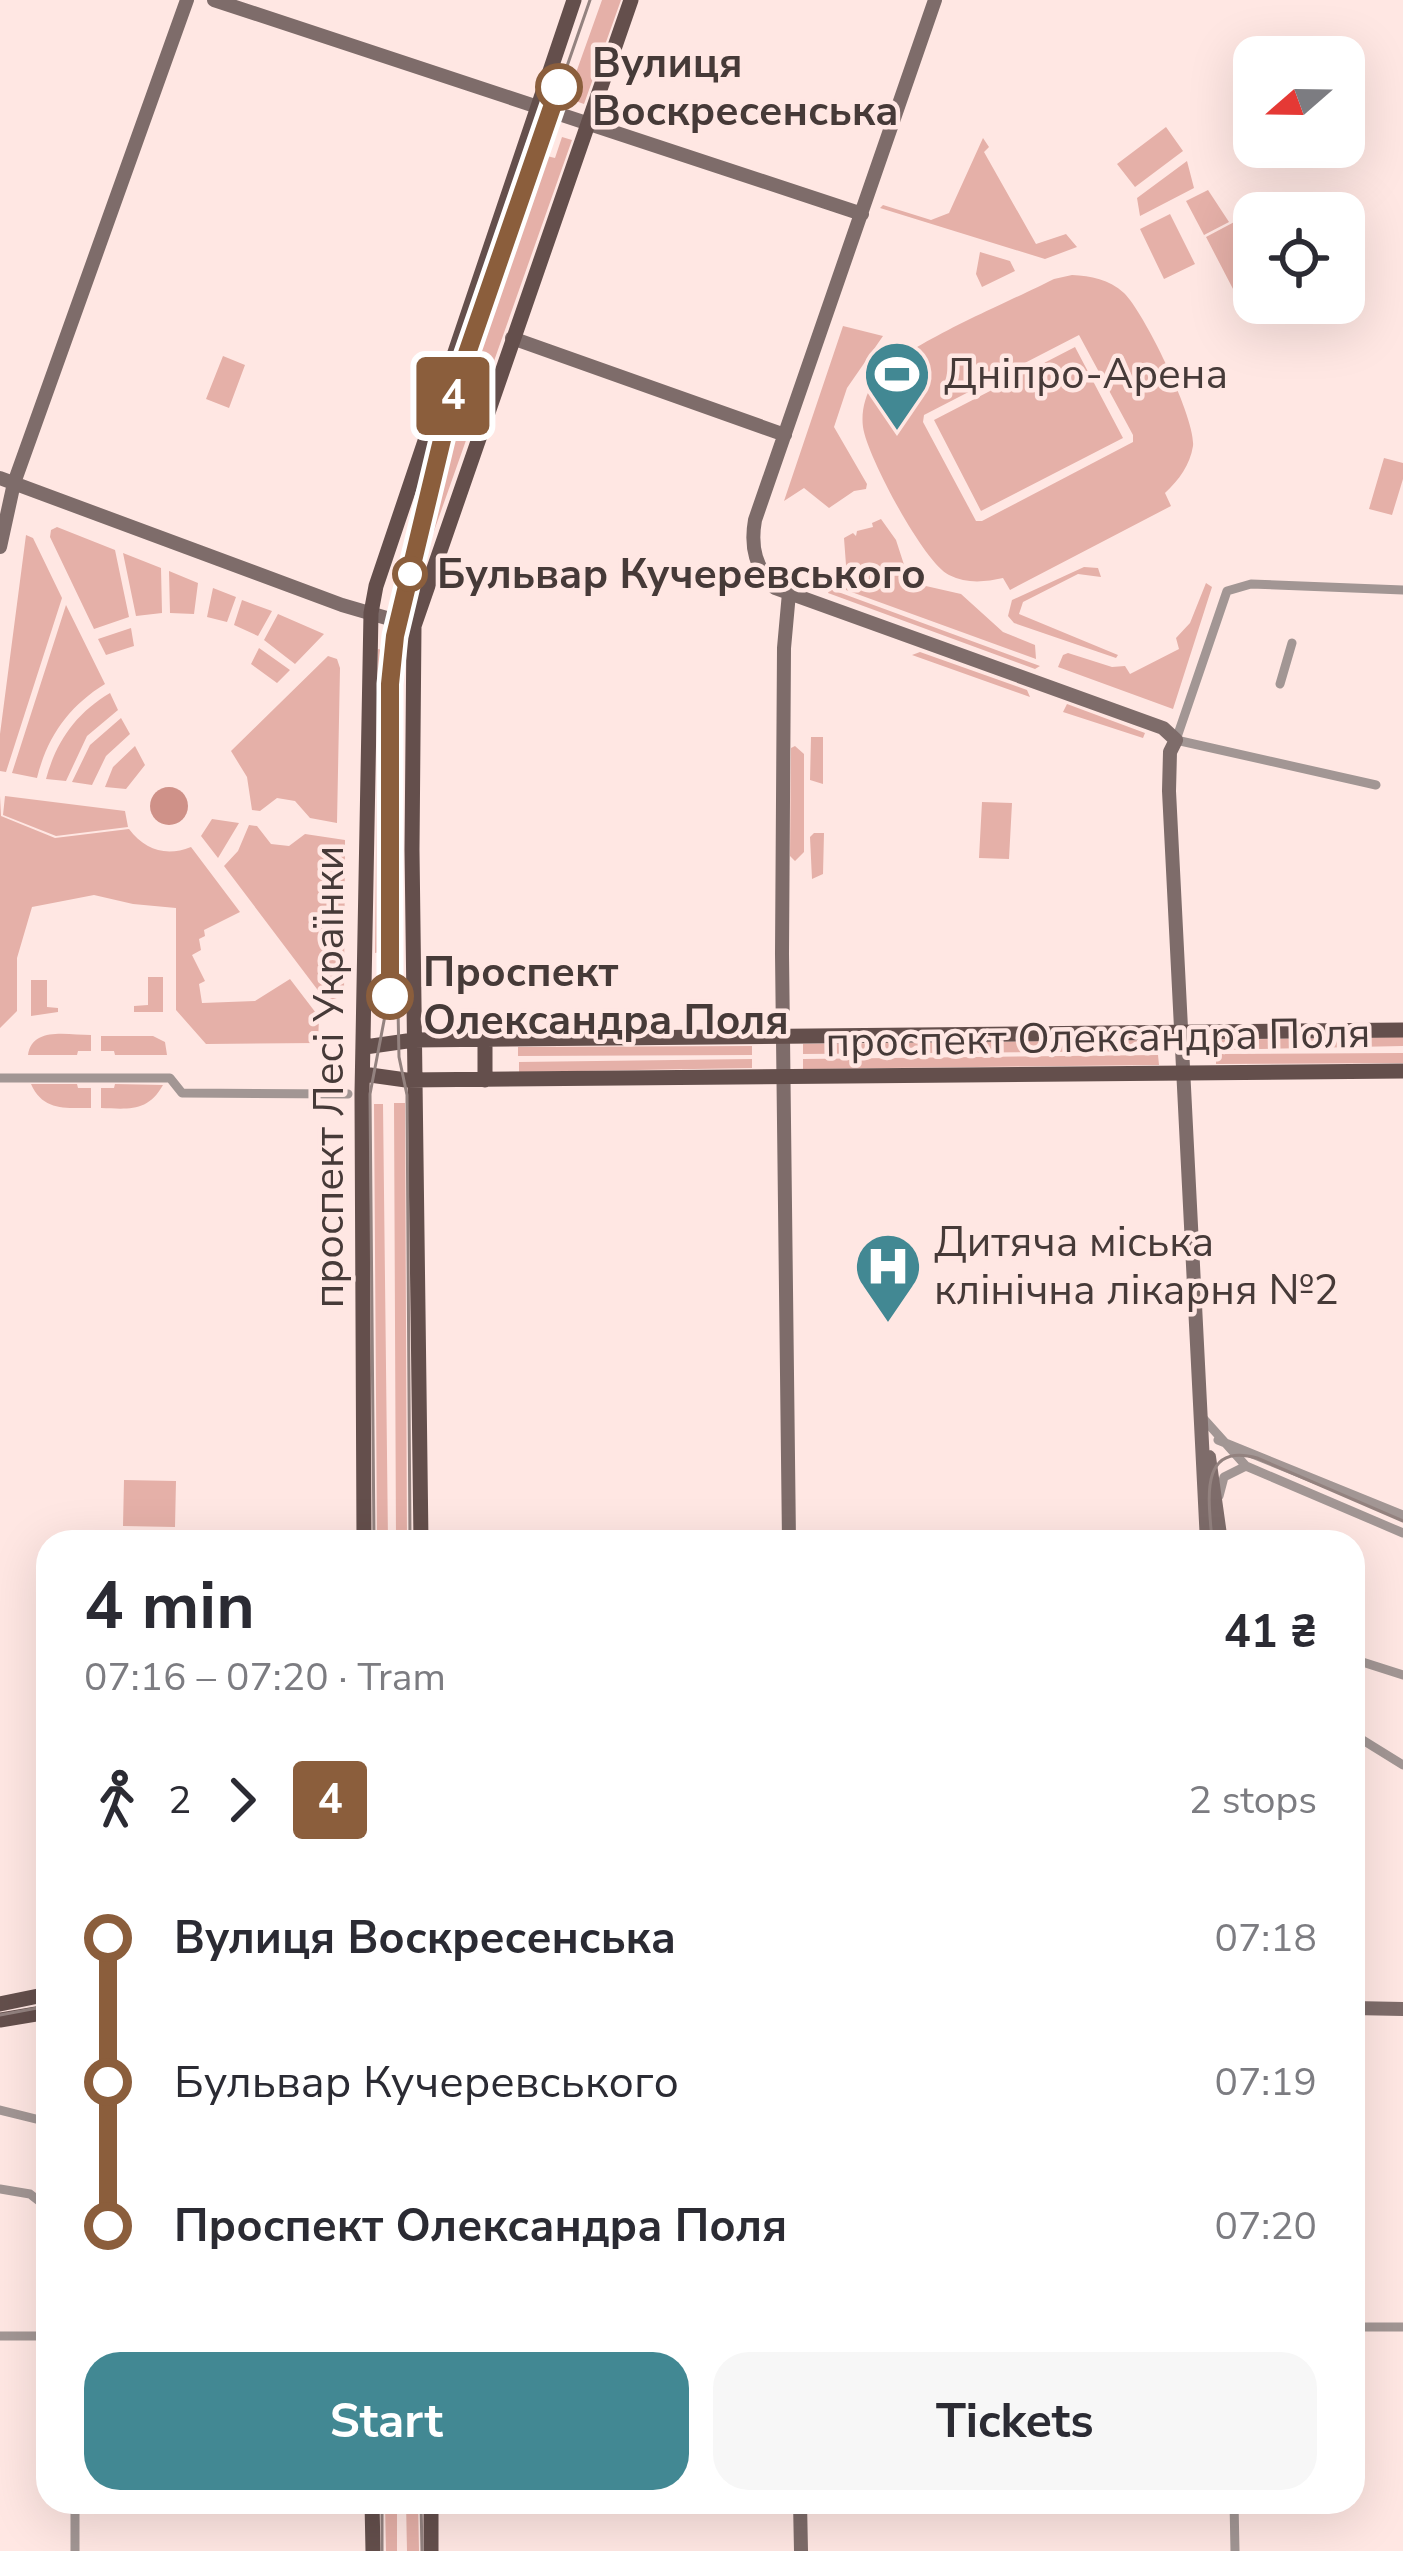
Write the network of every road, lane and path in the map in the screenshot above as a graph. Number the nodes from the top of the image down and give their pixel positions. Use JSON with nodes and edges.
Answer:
{"nodes":[{"id":1,"x":187,"y":0,"type":"edge"},
{"id":2,"x":214,"y":0,"type":"edge"},
{"id":3,"x":574,"y":0,"type":"edge"},
{"id":4,"x":631,"y":0,"type":"edge"},
{"id":5,"x":935,"y":0,"type":"edge"},
{"id":6,"x":537,"y":106,"type":"junction"},
{"id":7,"x":587,"y":123,"type":"junction"},
{"id":8,"x":862,"y":214,"type":"junction"},
{"id":9,"x":512,"y":338,"type":"junction"},
{"id":10,"x":785,"y":435,"type":"junction"},
{"id":11,"x":7,"y":480,"type":"edge"},
{"id":12,"x":0,"y":547,"type":"edge"},
{"id":13,"x":1403,"y":590,"type":"edge"},
{"id":14,"x":782,"y":591,"type":"junction"},
{"id":15,"x":371,"y":614,"type":"junction"},
{"id":16,"x":414,"y":626,"type":"junction"},
{"id":17,"x":1292,"y":643,"type":"dead end"},
{"id":18,"x":1280,"y":683,"type":"dead end"},
{"id":19,"x":1176,"y":740,"type":"junction"},
{"id":20,"x":1376,"y":784,"type":"dead end"},
{"id":21,"x":1403,"y":1030,"type":"edge"},
{"id":22,"x":1180,"y":1033,"type":"junction"},
{"id":23,"x":784,"y":1036,"type":"junction"},
{"id":24,"x":414,"y":1040,"type":"junction"},
{"id":25,"x":485,"y":1040,"type":"junction"},
{"id":26,"x":364,"y":1047,"type":"junction"},
{"id":27,"x":1403,"y":1071,"type":"edge"},
{"id":28,"x":363,"y":1074,"type":"junction"},
{"id":29,"x":1183,"y":1075,"type":"junction"},
{"id":30,"x":784,"y":1076,"type":"junction"},
{"id":31,"x":0,"y":1078,"type":"edge"},
{"id":32,"x":485,"y":1079,"type":"junction"},
{"id":33,"x":416,"y":1080,"type":"junction"},
{"id":34,"x":348,"y":1094,"type":"dead end"},
{"id":35,"x":1210,"y":1437,"type":"junction"},
{"id":36,"x":1246,"y":1466,"type":"junction"},
{"id":37,"x":1219,"y":1502,"type":"junction"},
{"id":38,"x":1403,"y":1515,"type":"edge"},
{"id":39,"x":364,"y":1530,"type":"edge"},
{"id":40,"x":421,"y":1530,"type":"edge"},
{"id":41,"x":789,"y":1530,"type":"edge"},
{"id":42,"x":1207,"y":1530,"type":"edge"},
{"id":43,"x":1220,"y":1530,"type":"edge"},
{"id":44,"x":1403,"y":1533,"type":"edge"},
{"id":45,"x":1365,"y":1663,"type":"edge"},
{"id":46,"x":1403,"y":1675,"type":"edge"},
{"id":47,"x":1365,"y":1741,"type":"edge"},
{"id":48,"x":1403,"y":1765,"type":"edge"},
{"id":49,"x":36,"y":1996,"type":"edge"},
{"id":50,"x":0,"y":2004,"type":"edge"},
{"id":51,"x":1365,"y":2008,"type":"edge"},
{"id":52,"x":1403,"y":2009,"type":"edge"},
{"id":53,"x":36,"y":2014,"type":"edge"},
{"id":54,"x":0,"y":2020,"type":"edge"},
{"id":55,"x":0,"y":2110,"type":"edge"},
{"id":56,"x":36,"y":2119,"type":"edge"},
{"id":57,"x":0,"y":2189,"type":"edge"},
{"id":58,"x":36,"y":2199,"type":"edge"},
{"id":59,"x":1365,"y":2327,"type":"edge"},
{"id":60,"x":1403,"y":2327,"type":"edge"},
{"id":61,"x":0,"y":2336,"type":"edge"},
{"id":62,"x":36,"y":2336,"type":"edge"},
{"id":63,"x":75,"y":2514,"type":"edge"},
{"id":64,"x":372,"y":2514,"type":"edge"},
{"id":65,"x":430,"y":2514,"type":"edge"},
{"id":66,"x":800,"y":2514,"type":"edge"},
{"id":67,"x":1234,"y":2514,"type":"edge"},
{"id":68,"x":75,"y":2551,"type":"edge"},
{"id":69,"x":373,"y":2551,"type":"edge"},
{"id":70,"x":431,"y":2551,"type":"edge"},
{"id":71,"x":801,"y":2551,"type":"edge"},
{"id":72,"x":1235,"y":2551,"type":"edge"}],
"edges":[{"from":1,"to":11,"type":"street"},
{"from":2,"to":6,"type":"street"},
{"from":3,"to":6,"type":"main road","name":"проспект Лесі Українки"},
{"from":4,"to":7,"type":"main road","name":"проспект Лесі Українки"},
{"from":5,"to":8,"type":"street"},
{"from":6,"to":7,"type":"street"},
{"from":6,"to":15,"type":"main road","name":"проспект Лесі Українки"},
{"from":7,"to":8,"type":"street"},
{"from":7,"to":9,"type":"main road","name":"проспект Лесі Українки"},
{"from":8,"to":10,"type":"street"},
{"from":9,"to":10,"type":"street"},
{"from":9,"to":16,"type":"main road","name":"проспект Лесі Українки"},
{"from":10,"to":14,"type":"street"},
{"from":11,"to":12,"type":"street"},
{"from":11,"to":15,"type":"street"},
{"from":13,"to":19,"type":"street"},
{"from":14,"to":19,"type":"street"},
{"from":14,"to":23,"type":"street"},
{"from":15,"to":16,"type":"street"},
{"from":15,"to":26,"type":"main road","name":"проспект Лесі Українки"},
{"from":16,"to":24,"type":"main road","name":"проспект Лесі Українки"},
{"from":17,"to":18,"type":"street"},
{"from":19,"to":20,"type":"street"},
{"from":19,"to":22,"type":"street"},
{"from":21,"to":22,"type":"main road","name":"проспект Олександра Поля"},
{"from":22,"to":23,"type":"main road","name":"проспект Олександра Поля"},
{"from":22,"to":29,"type":"street"},
{"from":23,"to":25,"type":"main road","name":"проспект Олександра Поля"},
{"from":23,"to":30,"type":"street"},
{"from":24,"to":25,"type":"main road","name":"проспект Олександра Поля"},
{"from":24,"to":26,"type":"main road","name":"проспект Олександра Поля"},
{"from":24,"to":33,"type":"main road","name":"проспект Лесі Українки"},
{"from":25,"to":32,"type":"main road"},
{"from":26,"to":28,"type":"main road","name":"проспект Лесі Українки"},
{"from":27,"to":29,"type":"main road","name":"проспект Олександра Поля"},
{"from":28,"to":33,"type":"main road","name":"проспект Олександра Поля"},
{"from":28,"to":39,"type":"main road","name":"проспект Лесі Українки"},
{"from":29,"to":30,"type":"main road","name":"проспект Олександра Поля"},
{"from":29,"to":35,"type":"street"},
{"from":30,"to":32,"type":"main road","name":"проспект Олександра Поля"},
{"from":30,"to":41,"type":"street"},
{"from":31,"to":34,"type":"street"},
{"from":32,"to":33,"type":"main road","name":"проспект Олександра Поля"},
{"from":33,"to":40,"type":"main road","name":"проспект Лесі Українки"},
{"from":35,"to":36,"type":"street"},
{"from":35,"to":37,"type":"street"},
{"from":35,"to":38,"type":"street"},
{"from":35,"to":42,"type":"street"},
{"from":36,"to":37,"type":"street"},
{"from":36,"to":44,"type":"street"},
{"from":37,"to":43,"type":"street"},
{"from":45,"to":46,"type":"street"},
{"from":47,"to":48,"type":"street"},
{"from":49,"to":50,"type":"main road"},
{"from":51,"to":52,"type":"street"},
{"from":53,"to":54,"type":"main road"},
{"from":55,"to":56,"type":"street"},
{"from":57,"to":58,"type":"street"},
{"from":59,"to":60,"type":"street"},
{"from":61,"to":62,"type":"street"},
{"from":63,"to":68,"type":"street"},
{"from":64,"to":69,"type":"main road"},
{"from":65,"to":70,"type":"main road"},
{"from":66,"to":71,"type":"street"},
{"from":67,"to":72,"type":"street"}]}
